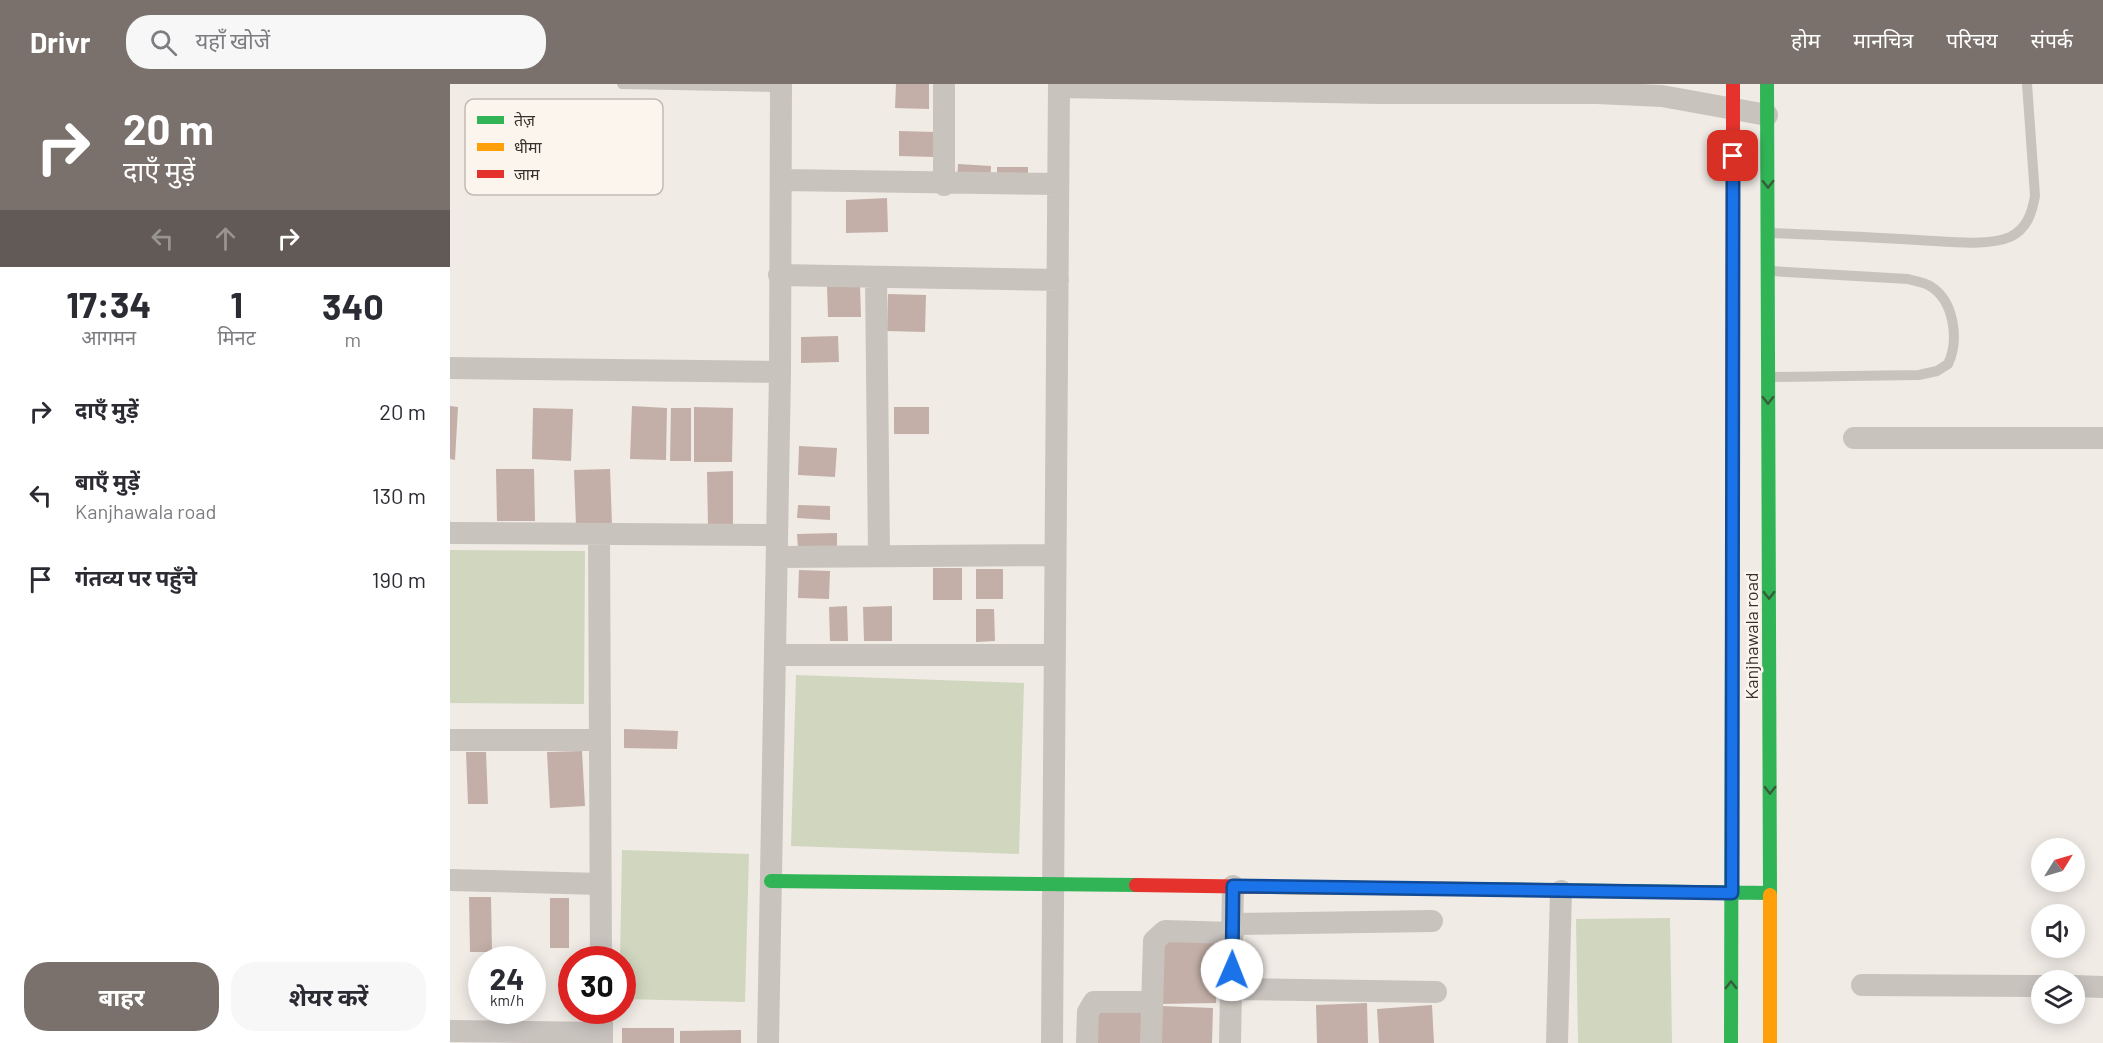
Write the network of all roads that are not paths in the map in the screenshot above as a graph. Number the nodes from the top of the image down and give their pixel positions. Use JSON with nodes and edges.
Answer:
{"nodes":[{"id":1,"x":622,"y":84,"type":"edge"},
{"id":2,"x":944,"y":84,"type":"edge"},
{"id":3,"x":1733,"y":84,"type":"edge"},
{"id":4,"x":1767,"y":84,"type":"edge"},
{"id":5,"x":2027,"y":84,"type":"edge"},
{"id":6,"x":781,"y":85,"type":"edge"},
{"id":7,"x":1059,"y":85,"type":"edge"},
{"id":8,"x":1380,"y":88,"type":"edge"},
{"id":9,"x":1562,"y":88,"type":"edge"},
{"id":10,"x":1733,"y":108,"type":"junction"},
{"id":11,"x":1767,"y":115,"type":"junction"},
{"id":12,"x":781,"y":180,"type":"junction"},
{"id":13,"x":944,"y":184,"type":"junction"},
{"id":14,"x":1058,"y":184,"type":"junction"},
{"id":15,"x":1768,"y":232,"type":"junction"},
{"id":16,"x":1768,"y":271,"type":"junction"},
{"id":17,"x":779,"y":275,"type":"junction"},
{"id":18,"x":876,"y":277,"type":"junction"},
{"id":19,"x":1058,"y":280,"type":"junction"},
{"id":20,"x":450,"y":368,"type":"edge"},
{"id":21,"x":780,"y":372,"type":"junction"},
{"id":22,"x":1768,"y":378,"type":"junction"},
{"id":23,"x":1854,"y":438,"type":"dead end"},
{"id":24,"x":2103,"y":438,"type":"edge"},
{"id":25,"x":450,"y":533,"type":"edge"},
{"id":26,"x":598,"y":535,"type":"junction"},
{"id":27,"x":777,"y":546,"type":"junction"},
{"id":28,"x":1055,"y":555,"type":"junction"},
{"id":29,"x":879,"y":556,"type":"junction"},
{"id":30,"x":776,"y":655,"type":"junction"},
{"id":31,"x":1054,"y":655,"type":"junction"},
{"id":32,"x":450,"y":740,"type":"edge"},
{"id":33,"x":600,"y":740,"type":"junction"},
{"id":34,"x":450,"y":880,"type":"edge"},
{"id":35,"x":771,"y":881,"type":"junction"},
{"id":36,"x":600,"y":884,"type":"junction"},
{"id":37,"x":1053,"y":884,"type":"junction"},
{"id":38,"x":1233,"y":886,"type":"junction"},
{"id":39,"x":1561,"y":891,"type":"junction"},
{"id":40,"x":1732,"y":893,"type":"junction"},
{"id":41,"x":1770,"y":893,"type":"junction"},
{"id":42,"x":1432,"y":921,"type":"dead end"},
{"id":43,"x":1233,"y":928,"type":"junction"},
{"id":44,"x":601,"y":946,"type":"edge"},
{"id":45,"x":1862,"y":985,"type":"dead end"},
{"id":46,"x":2031,"y":986,"type":"edge"},
{"id":47,"x":2085,"y":987,"type":"edge"},
{"id":48,"x":2103,"y":987,"type":"edge"},
{"id":49,"x":1231,"y":989,"type":"junction"},
{"id":50,"x":1436,"y":992,"type":"dead end"},
{"id":51,"x":1152,"y":1002,"type":"junction"},
{"id":52,"x":602,"y":1029,"type":"edge"},
{"id":53,"x":450,"y":1030,"type":"edge"},
{"id":54,"x":768,"y":1043,"type":"edge"},
{"id":55,"x":1052,"y":1043,"type":"edge"},
{"id":56,"x":1087,"y":1043,"type":"edge"},
{"id":57,"x":1151,"y":1043,"type":"edge"},
{"id":58,"x":1230,"y":1043,"type":"edge"},
{"id":59,"x":1557,"y":1043,"type":"edge"},
{"id":60,"x":1731,"y":1043,"type":"edge"},
{"id":61,"x":1770,"y":1043,"type":"edge"}],
"edges":[{"from":1,"to":6,"type":"lane"},
{"from":2,"to":13,"type":"street"},
{"from":3,"to":10,"type":"main road","name":"Kanjhawala road"},
{"from":4,"to":11,"type":"main road","name":"Kanjhawala road"},
{"from":5,"to":15,"type":"lane"},
{"from":6,"to":12,"type":"street"},
{"from":7,"to":8,"type":"street"},
{"from":7,"to":14,"type":"street"},
{"from":8,"to":9,"type":"street"},
{"from":9,"to":10,"type":"street"},
{"from":10,"to":11,"type":"street"},
{"from":10,"to":40,"type":"main road","name":"Kanjhawala road"},
{"from":11,"to":15,"type":"main road","name":"Kanjhawala road","one_way":true},
{"from":12,"to":13,"type":"street"},
{"from":12,"to":17,"type":"street"},
{"from":13,"to":14,"type":"street"},
{"from":14,"to":19,"type":"street"},
{"from":15,"to":16,"type":"main road","name":"Kanjhawala road"},
{"from":16,"to":22,"type":"main road","name":"Kanjhawala road"},
{"from":16,"to":22,"type":"lane"},
{"from":17,"to":18,"type":"street"},
{"from":17,"to":21,"type":"street"},
{"from":18,"to":19,"type":"street"},
{"from":18,"to":29,"type":"street"},
{"from":19,"to":28,"type":"street"},
{"from":20,"to":21,"type":"street"},
{"from":21,"to":27,"type":"street"},
{"from":22,"to":41,"type":"main road","name":"Kanjhawala road","one_way":true},
{"from":23,"to":24,"type":"street"},
{"from":25,"to":26,"type":"street"},
{"from":26,"to":27,"type":"street"},
{"from":26,"to":33,"type":"street"},
{"from":27,"to":29,"type":"street"},
{"from":27,"to":30,"type":"street"},
{"from":28,"to":29,"type":"street"},
{"from":28,"to":31,"type":"street"},
{"from":30,"to":31,"type":"street"},
{"from":30,"to":35,"type":"street"},
{"from":31,"to":37,"type":"street"},
{"from":32,"to":33,"type":"street"},
{"from":33,"to":36,"type":"street"},
{"from":34,"to":36,"type":"street"},
{"from":35,"to":37,"type":"main road"},
{"from":35,"to":54,"type":"street"},
{"from":36,"to":44,"type":"street"},
{"from":37,"to":38,"type":"main road"},
{"from":37,"to":55,"type":"street"},
{"from":38,"to":39,"type":"main road"},
{"from":38,"to":43,"type":"street"},
{"from":39,"to":40,"type":"main road"},
{"from":39,"to":59,"type":"street"},
{"from":40,"to":41,"type":"main road"},
{"from":60,"to":40,"type":"main road","name":"Kanjhawala road","one_way":true},
{"from":41,"to":61,"type":"main road","name":"Kanjhawala road"},
{"from":42,"to":43,"type":"street"},
{"from":43,"to":49,"type":"street"},
{"from":43,"to":51,"type":"street"},
{"from":45,"to":46,"type":"street"},
{"from":47,"to":48,"type":"street"},
{"from":49,"to":50,"type":"street"},
{"from":49,"to":58,"type":"street"},
{"from":51,"to":56,"type":"street"},
{"from":51,"to":57,"type":"street"},
{"from":52,"to":53,"type":"street"}]}
